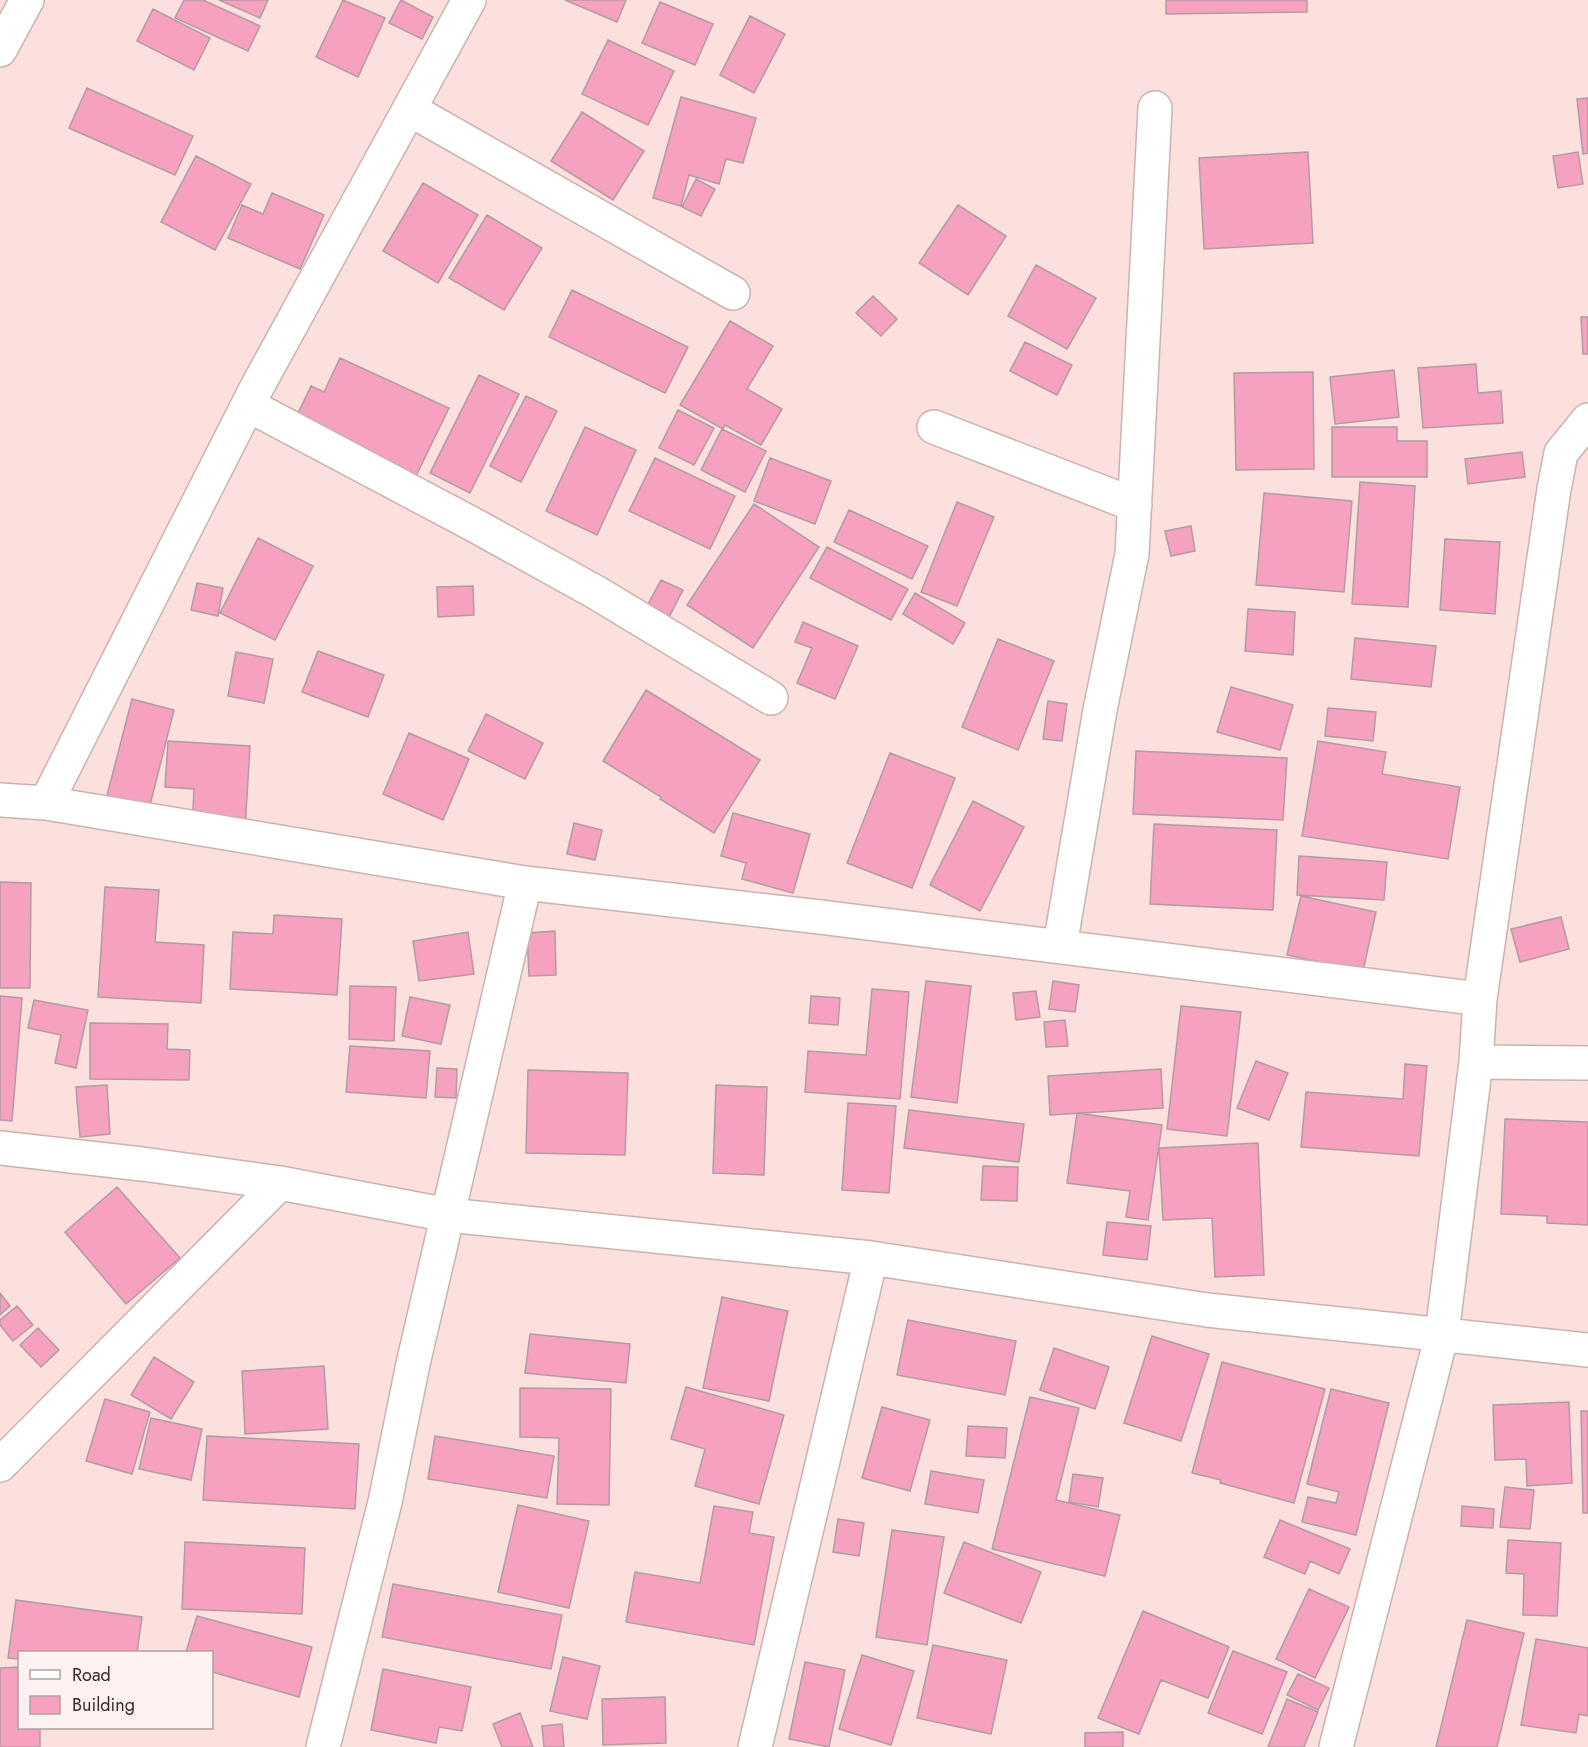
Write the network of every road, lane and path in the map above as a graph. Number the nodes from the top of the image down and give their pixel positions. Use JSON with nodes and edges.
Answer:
{"nodes":[{"id":1,"x":27,"y":0,"type":"edge"},
{"id":2,"x":469,"y":0,"type":"edge"},
{"id":3,"x":0,"y":50,"type":"edge"},
{"id":4,"x":1155,"y":108,"type":"dead end"},
{"id":5,"x":409,"y":109,"type":"junction"},
{"id":6,"x":733,"y":293,"type":"dead end"},
{"id":7,"x":248,"y":405,"type":"junction"},
{"id":8,"x":1588,"y":420,"type":"edge"},
{"id":9,"x":934,"y":428,"type":"dead end"},
{"id":10,"x":1135,"y":505,"type":"junction"},
{"id":11,"x":771,"y":698,"type":"dead end"},
{"id":12,"x":0,"y":800,"type":"edge"},
{"id":13,"x":46,"y":803,"type":"junction"},
{"id":14,"x":525,"y":883,"type":"junction"},
{"id":15,"x":1060,"y":946,"type":"junction"},
{"id":16,"x":1480,"y":999,"type":"junction"},
{"id":17,"x":1476,"y":1062,"type":"junction"},
{"id":18,"x":1588,"y":1064,"type":"edge"},
{"id":19,"x":0,"y":1148,"type":"edge"},
{"id":20,"x":280,"y":1183,"type":"junction"},
{"id":21,"x":447,"y":1215,"type":"junction"},
{"id":22,"x":871,"y":1258,"type":"junction"},
{"id":23,"x":1442,"y":1334,"type":"junction"},
{"id":24,"x":1588,"y":1350,"type":"edge"},
{"id":25,"x":0,"y":1466,"type":"edge"},
{"id":26,"x":323,"y":1747,"type":"edge"},
{"id":27,"x":755,"y":1747,"type":"edge"},
{"id":28,"x":1336,"y":1747,"type":"edge"}],
"edges":[{"from":1,"to":3,"type":"street"},
{"from":2,"to":5,"type":"street"},
{"from":4,"to":10,"type":"street"},
{"from":5,"to":6,"type":"street"},
{"from":5,"to":7,"type":"street"},
{"from":7,"to":11,"type":"street"},
{"from":7,"to":13,"type":"street"},
{"from":8,"to":16,"type":"street"},
{"from":9,"to":10,"type":"street"},
{"from":10,"to":15,"type":"street"},
{"from":12,"to":13,"type":"street"},
{"from":13,"to":14,"type":"street"},
{"from":14,"to":15,"type":"street"},
{"from":14,"to":21,"type":"street"},
{"from":15,"to":16,"type":"street"},
{"from":16,"to":17,"type":"street"},
{"from":17,"to":18,"type":"street"},
{"from":17,"to":23,"type":"street"},
{"from":19,"to":20,"type":"street"},
{"from":20,"to":21,"type":"street"},
{"from":20,"to":25,"type":"street"},
{"from":21,"to":22,"type":"street"},
{"from":21,"to":26,"type":"street"},
{"from":22,"to":23,"type":"street"},
{"from":22,"to":27,"type":"street"},
{"from":23,"to":24,"type":"street"},
{"from":23,"to":28,"type":"street"}]}
